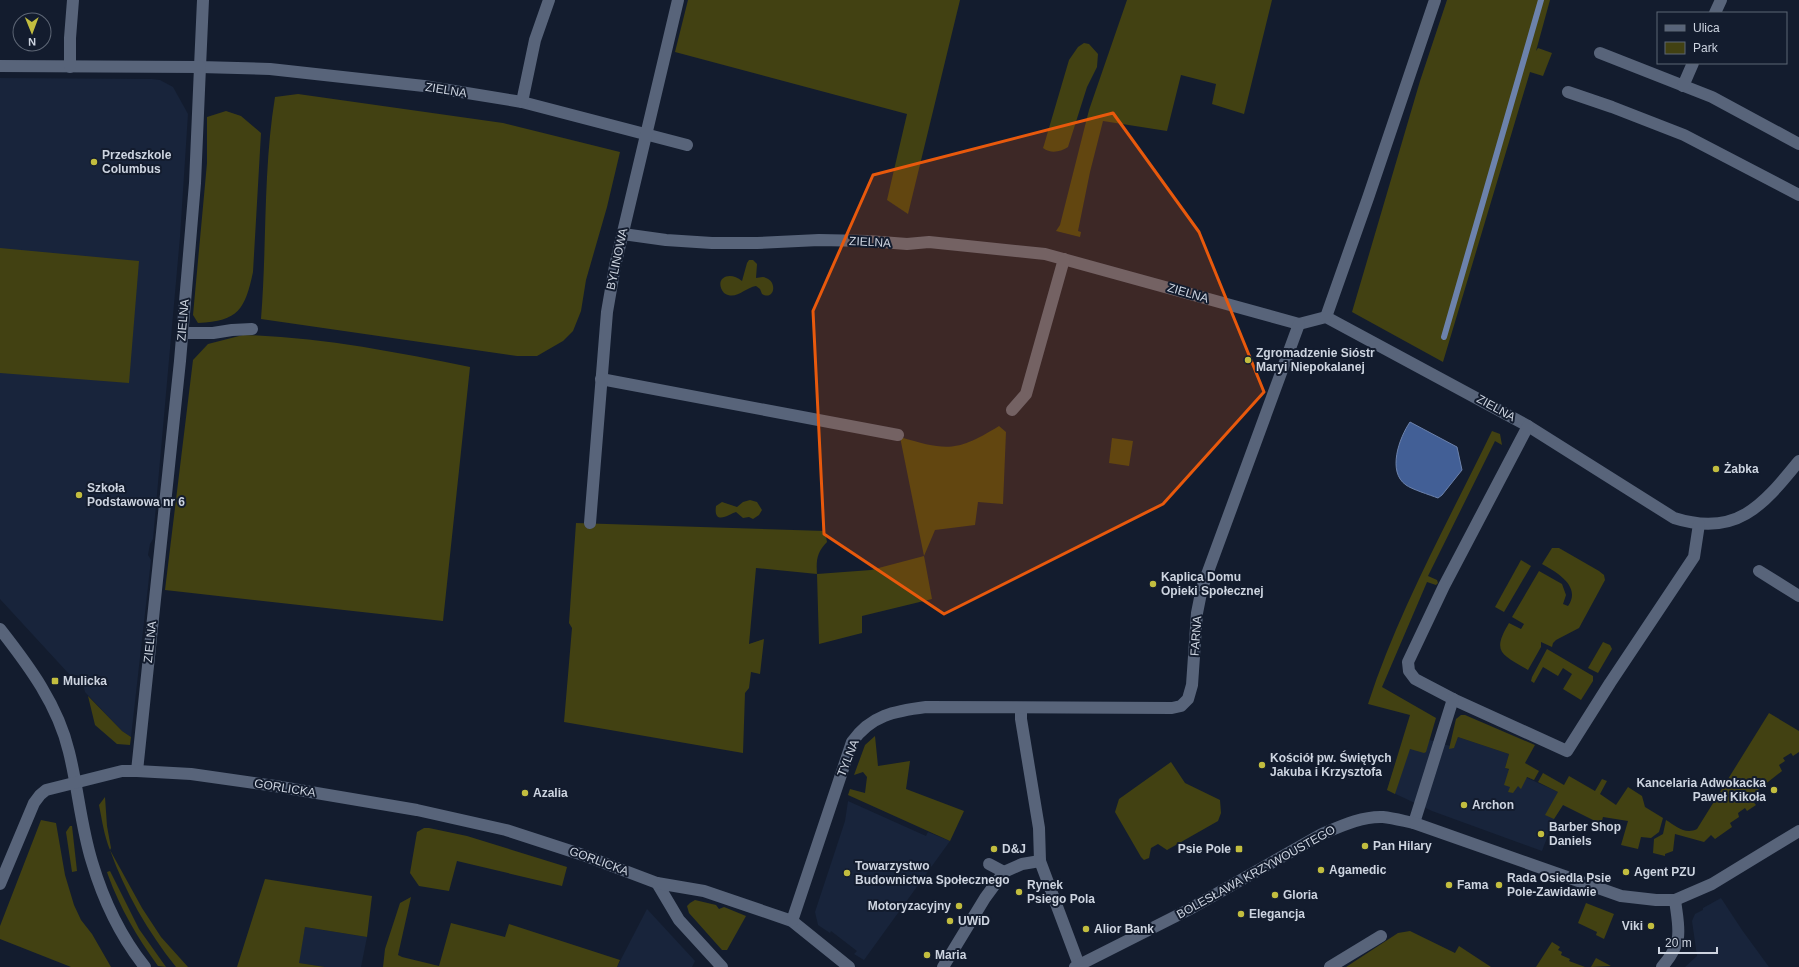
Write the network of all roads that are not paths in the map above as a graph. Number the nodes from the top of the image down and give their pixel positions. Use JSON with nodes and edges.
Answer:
{"nodes":[{"id":1,"x":73,"y":0,"type":"edge"},
{"id":2,"x":203,"y":0,"type":"edge"},
{"id":3,"x":549,"y":0,"type":"edge"},
{"id":4,"x":678,"y":0,"type":"edge"},
{"id":5,"x":1435,"y":0,"type":"edge"},
{"id":6,"x":1721,"y":0,"type":"edge"},
{"id":7,"x":1715,"y":12,"type":"edge"},
{"id":8,"x":1600,"y":53,"type":"dead end"},
{"id":9,"x":1693,"y":64,"type":"edge"},
{"id":10,"x":0,"y":66,"type":"edge"},
{"id":11,"x":70,"y":67,"type":"junction"},
{"id":12,"x":200,"y":67,"type":"junction"},
{"id":13,"x":1683,"y":86,"type":"junction"},
{"id":14,"x":1568,"y":92,"type":"dead end"},
{"id":15,"x":522,"y":102,"type":"junction"},
{"id":16,"x":646,"y":136,"type":"junction"},
{"id":17,"x":1799,"y":144,"type":"edge"},
{"id":18,"x":687,"y":145,"type":"dead end"},
{"id":19,"x":1799,"y":195,"type":"edge"},
{"id":20,"x":623,"y":234,"type":"junction"},
{"id":21,"x":1064,"y":259,"type":"junction"},
{"id":22,"x":1326,"y":317,"type":"junction"},
{"id":23,"x":1299,"y":324,"type":"junction"},
{"id":24,"x":252,"y":329,"type":"dead end"},
{"id":25,"x":182,"y":333,"type":"junction"},
{"id":26,"x":601,"y":379,"type":"junction"},
{"id":27,"x":1012,"y":410,"type":"dead end"},
{"id":28,"x":1528,"y":426,"type":"junction"},
{"id":29,"x":898,"y":435,"type":"dead end"},
{"id":30,"x":1799,"y":461,"type":"edge"},
{"id":31,"x":590,"y":523,"type":"dead end"},
{"id":32,"x":1699,"y":524,"type":"junction"},
{"id":33,"x":1759,"y":571,"type":"dead end"},
{"id":34,"x":1799,"y":596,"type":"edge"},
{"id":35,"x":0,"y":629,"type":"edge"},
{"id":36,"x":1453,"y":699,"type":"junction"},
{"id":37,"x":1021,"y":708,"type":"junction"},
{"id":38,"x":137,"y":770,"type":"junction"},
{"id":39,"x":75,"y":782,"type":"junction"},
{"id":40,"x":1414,"y":823,"type":"junction"},
{"id":41,"x":1799,"y":831,"type":"edge"},
{"id":42,"x":1040,"y":861,"type":"junction"},
{"id":43,"x":989,"y":864,"type":"dead end"},
{"id":44,"x":1004,"y":872,"type":"junction"},
{"id":45,"x":657,"y":883,"type":"junction"},
{"id":46,"x":0,"y":884,"type":"edge"},
{"id":47,"x":1675,"y":900,"type":"junction"},
{"id":48,"x":792,"y":921,"type":"junction"},
{"id":49,"x":1381,"y":936,"type":"dead end"},
{"id":50,"x":1077,"y":966,"type":"edge"},
{"id":51,"x":145,"y":967,"type":"edge"},
{"id":52,"x":722,"y":967,"type":"edge"},
{"id":53,"x":849,"y":967,"type":"edge"},
{"id":54,"x":943,"y":967,"type":"edge"},
{"id":55,"x":1330,"y":967,"type":"edge"},
{"id":56,"x":1662,"y":967,"type":"edge"}],
"edges":[{"from":1,"to":11,"type":"street"},
{"from":2,"to":12,"type":"street","name":"ZIELNA"},
{"from":3,"to":15,"type":"street"},
{"from":4,"to":16,"type":"street","name":"BYLINOWA"},
{"from":5,"to":22,"type":"street"},
{"from":6,"to":7,"type":"street"},
{"from":8,"to":13,"type":"street"},
{"from":9,"to":13,"type":"street"},
{"from":10,"to":11,"type":"street"},
{"from":11,"to":12,"type":"street"},
{"from":12,"to":15,"type":"street","name":"ZIELNA"},
{"from":12,"to":25,"type":"street","name":"ZIELNA"},
{"from":13,"to":17,"type":"street"},
{"from":14,"to":19,"type":"street"},
{"from":15,"to":16,"type":"street","name":"ZIELNA"},
{"from":16,"to":18,"type":"street","name":"ZIELNA"},
{"from":16,"to":20,"type":"street","name":"BYLINOWA"},
{"from":20,"to":21,"type":"street","name":"ZIELNA"},
{"from":20,"to":26,"type":"street","name":"BYLINOWA"},
{"from":21,"to":23,"type":"street","name":"ZIELNA"},
{"from":21,"to":27,"type":"street"},
{"from":22,"to":23,"type":"street","name":"ZIELNA"},
{"from":22,"to":28,"type":"street","name":"ZIELNA"},
{"from":23,"to":37,"type":"street","name":"FARNA"},
{"from":24,"to":25,"type":"street"},
{"from":25,"to":38,"type":"street","name":"ZIELNA"},
{"from":26,"to":29,"type":"street"},
{"from":26,"to":31,"type":"street","name":"BYLINOWA"},
{"from":28,"to":32,"type":"street","name":"ZIELNA"},
{"from":28,"to":36,"type":"street"},
{"from":30,"to":32,"type":"street","name":"ZIELNA"},
{"from":32,"to":36,"type":"street"},
{"from":33,"to":34,"type":"street"},
{"from":35,"to":39,"type":"street"},
{"from":36,"to":40,"type":"street"},
{"from":37,"to":42,"type":"street"},
{"from":37,"to":48,"type":"street","name":"TYLNA"},
{"from":38,"to":39,"type":"street","name":"GORLICKA"},
{"from":38,"to":45,"type":"street","name":"GORLICKA"},
{"from":39,"to":46,"type":"street"},
{"from":39,"to":51,"type":"street"},
{"from":40,"to":47,"type":"street","name":"BOLESŁAWA KRZYWOUSTEGO"},
{"from":40,"to":50,"type":"street","name":"BOLESŁAWA KRZYWOUSTEGO"},
{"from":41,"to":47,"type":"street","name":"BOLESŁAWA KRZYWOUSTEGO"},
{"from":42,"to":44,"type":"street"},
{"from":42,"to":50,"type":"street"},
{"from":43,"to":44,"type":"street"},
{"from":44,"to":54,"type":"street"},
{"from":45,"to":48,"type":"street","name":"GORLICKA"},
{"from":45,"to":52,"type":"street"},
{"from":47,"to":56,"type":"street"},
{"from":48,"to":53,"type":"street","name":"GORLICKA"},
{"from":49,"to":55,"type":"street"}]}
